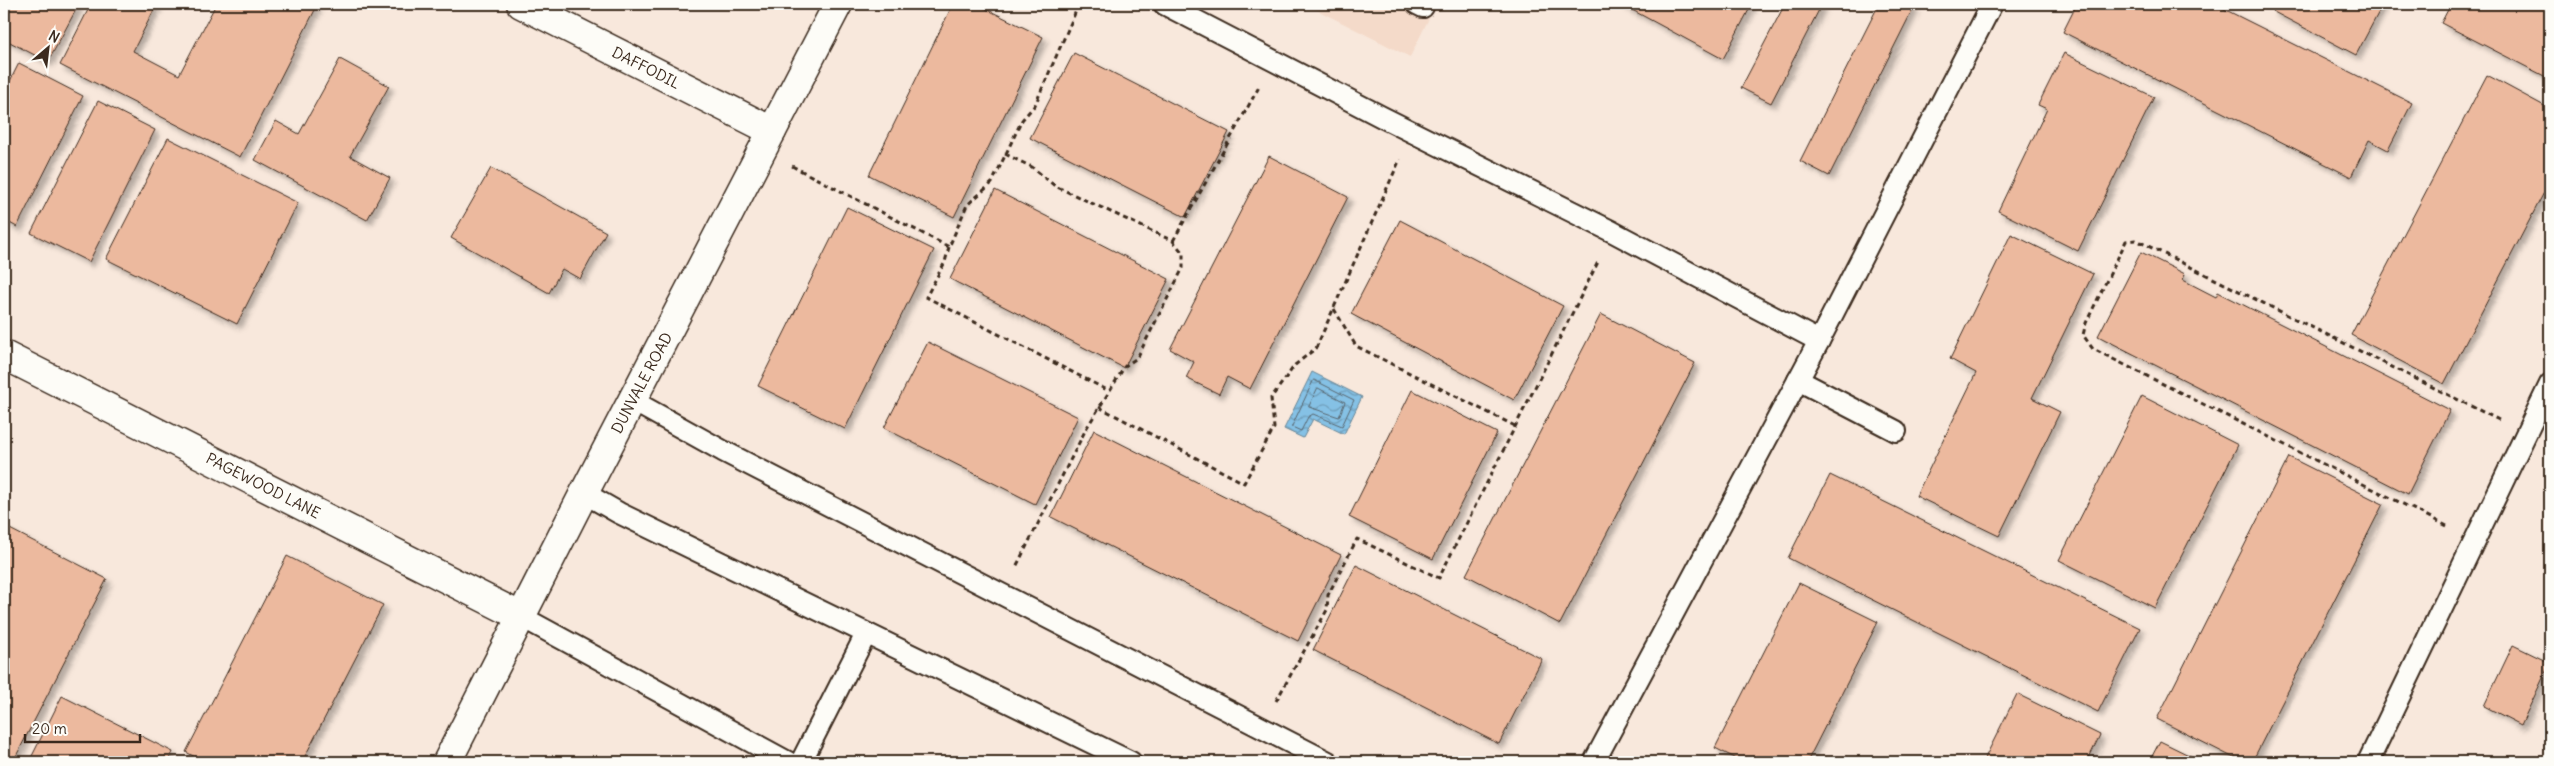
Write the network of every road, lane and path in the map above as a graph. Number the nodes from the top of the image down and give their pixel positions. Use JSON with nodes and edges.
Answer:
{"nodes":[{"id":1,"x":521,"y":4,"type":"edge"},
{"id":2,"x":838,"y":4,"type":"edge"},
{"id":3,"x":1079,"y":4,"type":"edge"},
{"id":4,"x":1164,"y":4,"type":"edge"},
{"id":5,"x":1992,"y":4,"type":"edge"},
{"id":6,"x":1274,"y":60,"type":"junction"},
{"id":7,"x":1412,"y":131,"type":"junction"},
{"id":8,"x":768,"y":141,"type":"junction"},
{"id":9,"x":1006,"y":154,"type":"junction"},
{"id":10,"x":1613,"y":232,"type":"junction"},
{"id":11,"x":1173,"y":241,"type":"junction"},
{"id":12,"x":949,"y":247,"type":"junction"},
{"id":13,"x":1334,"y":309,"type":"junction"},
{"id":14,"x":1819,"y":341,"type":"junction"},
{"id":15,"x":4,"y":355,"type":"edge"},
{"id":16,"x":1798,"y":380,"type":"junction"},
{"id":17,"x":2550,"y":384,"type":"edge"},
{"id":18,"x":1109,"y":391,"type":"junction"},
{"id":19,"x":633,"y":401,"type":"junction"},
{"id":20,"x":1099,"y":407,"type":"junction"},
{"id":21,"x":1515,"y":426,"type":"junction"},
{"id":22,"x":1896,"y":431,"type":"dead end"},
{"id":23,"x":2526,"y":434,"type":"junction"},
{"id":24,"x":584,"y":492,"type":"junction"},
{"id":25,"x":2475,"y":541,"type":"junction"},
{"id":26,"x":1001,"y":594,"type":"junction"},
{"id":27,"x":522,"y":618,"type":"junction"},
{"id":28,"x":866,"y":634,"type":"junction"},
{"id":29,"x":1261,"y":728,"type":"junction"},
{"id":30,"x":448,"y":762,"type":"edge"},
{"id":31,"x":788,"y":762,"type":"edge"},
{"id":32,"x":801,"y":762,"type":"edge"},
{"id":33,"x":1130,"y":762,"type":"edge"},
{"id":34,"x":1328,"y":762,"type":"edge"},
{"id":35,"x":1594,"y":762,"type":"edge"},
{"id":36,"x":2368,"y":762,"type":"edge"}],
"edges":[{"from":1,"to":8,"type":"street","name":"DAFFODIL"},
{"from":2,"to":8,"type":"street","name":"DUNVALE ROAD"},
{"from":3,"to":9,"type":"path"},
{"from":4,"to":6,"type":"lane"},
{"from":5,"to":14,"type":"lane"},
{"from":6,"to":7,"type":"lane"},
{"from":6,"to":11,"type":"path"},
{"from":7,"to":10,"type":"lane"},
{"from":7,"to":13,"type":"path"},
{"from":8,"to":12,"type":"path"},
{"from":8,"to":19,"type":"street","name":"DUNVALE ROAD"},
{"from":9,"to":11,"type":"path"},
{"from":9,"to":12,"type":"path"},
{"from":10,"to":14,"type":"lane"},
{"from":10,"to":21,"type":"path"},
{"from":11,"to":18,"type":"path"},
{"from":12,"to":18,"type":"path"},
{"from":13,"to":20,"type":"path"},
{"from":13,"to":21,"type":"path"},
{"from":14,"to":16,"type":"lane"},
{"from":15,"to":27,"type":"street","name":"PAGEWOOD LANE"},
{"from":16,"to":22,"type":"lane"},
{"from":16,"to":35,"type":"lane"},
{"from":17,"to":23,"type":"lane"},
{"from":18,"to":20,"type":"path"},
{"from":19,"to":24,"type":"street","name":"DUNVALE ROAD"},
{"from":19,"to":26,"type":"lane"},
{"from":20,"to":26,"type":"path"},
{"from":21,"to":29,"type":"path"},
{"from":23,"to":25,"type":"lane"},
{"from":23,"to":25,"type":"path"},
{"from":24,"to":27,"type":"street","name":"DUNVALE ROAD"},
{"from":24,"to":28,"type":"lane"},
{"from":25,"to":36,"type":"lane"},
{"from":26,"to":29,"type":"lane"},
{"from":27,"to":30,"type":"street","name":"DUNVALE ROAD"},
{"from":27,"to":31,"type":"lane"},
{"from":28,"to":32,"type":"lane"},
{"from":28,"to":33,"type":"lane"},
{"from":29,"to":34,"type":"lane"}]}
